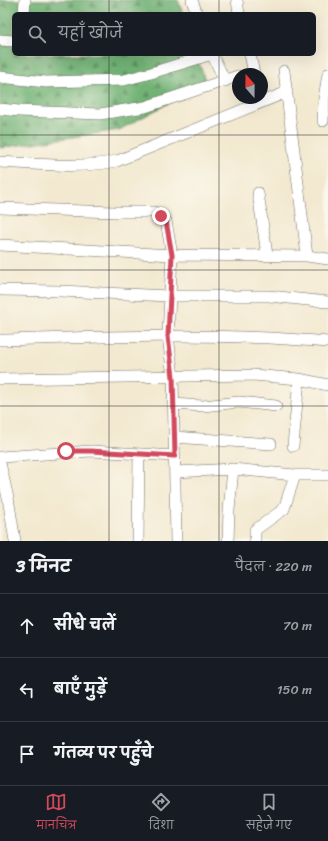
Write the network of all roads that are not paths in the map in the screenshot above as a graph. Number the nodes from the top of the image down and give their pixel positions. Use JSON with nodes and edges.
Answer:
{"nodes":[{"id":1,"x":25,"y":0,"type":"edge"},
{"id":2,"x":192,"y":0,"type":"edge"},
{"id":3,"x":237,"y":0,"type":"edge"},
{"id":4,"x":24,"y":12,"type":"edge"},
{"id":5,"x":196,"y":12,"type":"edge"},
{"id":6,"x":240,"y":12,"type":"edge"},
{"id":7,"x":0,"y":40,"type":"edge"},
{"id":8,"x":12,"y":41,"type":"edge"},
{"id":9,"x":206,"y":56,"type":"edge"},
{"id":10,"x":213,"y":56,"type":"edge"},
{"id":11,"x":250,"y":56,"type":"edge"},
{"id":12,"x":250,"y":68,"type":"edge"},
{"id":13,"x":284,"y":71,"type":"dead end"},
{"id":14,"x":328,"y":74,"type":"edge"},
{"id":15,"x":0,"y":77,"type":"edge"},
{"id":16,"x":232,"y":78,"type":"edge"},
{"id":17,"x":225,"y":80,"type":"junction"},
{"id":18,"x":287,"y":92,"type":"junction"},
{"id":19,"x":268,"y":98,"type":"edge"},
{"id":20,"x":253,"y":104,"type":"edge"},
{"id":21,"x":0,"y":109,"type":"edge"},
{"id":22,"x":323,"y":121,"type":"dead end"},
{"id":23,"x":0,"y":162,"type":"edge"},
{"id":24,"x":258,"y":193,"type":"dead end"},
{"id":25,"x":0,"y":208,"type":"edge"},
{"id":26,"x":0,"y":245,"type":"edge"},
{"id":27,"x":172,"y":255,"type":"junction"},
{"id":28,"x":267,"y":255,"type":"junction"},
{"id":29,"x":307,"y":256,"type":"junction"},
{"id":30,"x":328,"y":259,"type":"edge"},
{"id":31,"x":0,"y":290,"type":"edge"},
{"id":32,"x":169,"y":296,"type":"junction"},
{"id":33,"x":328,"y":302,"type":"edge"},
{"id":34,"x":168,"y":336,"type":"junction"},
{"id":35,"x":0,"y":340,"type":"edge"},
{"id":36,"x":328,"y":342,"type":"edge"},
{"id":37,"x":173,"y":377,"type":"junction"},
{"id":38,"x":0,"y":379,"type":"edge"},
{"id":39,"x":300,"y":380,"type":"junction"},
{"id":40,"x":328,"y":385,"type":"edge"},
{"id":41,"x":174,"y":404,"type":"junction"},
{"id":42,"x":276,"y":406,"type":"dead end"},
{"id":43,"x":174,"y":437,"type":"junction"},
{"id":44,"x":271,"y":444,"type":"dead end"},
{"id":45,"x":293,"y":446,"type":"dead end"},
{"id":46,"x":139,"y":454,"type":"junction"},
{"id":47,"x":175,"y":456,"type":"junction"},
{"id":48,"x":0,"y":457,"type":"edge"},
{"id":49,"x":0,"y":463,"type":"edge"},
{"id":50,"x":233,"y":470,"type":"junction"},
{"id":51,"x":175,"y":472,"type":"junction"},
{"id":52,"x":295,"y":475,"type":"junction"},
{"id":53,"x":328,"y":475,"type":"edge"},
{"id":54,"x":2,"y":481,"type":"edge"},
{"id":55,"x":4,"y":499,"type":"edge"},
{"id":56,"x":15,"y":541,"type":"edge"},
{"id":57,"x":138,"y":541,"type":"edge"},
{"id":58,"x":176,"y":541,"type":"edge"},
{"id":59,"x":228,"y":541,"type":"edge"},
{"id":60,"x":255,"y":541,"type":"edge"}],
"edges":[{"from":1,"to":4,"type":"street"},
{"from":2,"to":5,"type":"street"},
{"from":3,"to":6,"type":"street"},
{"from":7,"to":8,"type":"street"},
{"from":9,"to":15,"type":"street"},
{"from":10,"to":17,"type":"street"},
{"from":11,"to":12,"type":"street"},
{"from":13,"to":18,"type":"street"},
{"from":14,"to":22,"type":"street"},
{"from":16,"to":17,"type":"street"},
{"from":17,"to":21,"type":"street"},
{"from":18,"to":19,"type":"street"},
{"from":18,"to":29,"type":"street"},
{"from":20,"to":23,"type":"street"},
{"from":24,"to":28,"type":"street"},
{"from":25,"to":27,"type":"street"},
{"from":26,"to":27,"type":"street"},
{"from":27,"to":28,"type":"street"},
{"from":27,"to":32,"type":"street"},
{"from":28,"to":29,"type":"street"},
{"from":29,"to":30,"type":"street"},
{"from":31,"to":32,"type":"street"},
{"from":32,"to":33,"type":"street"},
{"from":32,"to":34,"type":"street"},
{"from":34,"to":35,"type":"street"},
{"from":34,"to":36,"type":"street"},
{"from":34,"to":37,"type":"street"},
{"from":37,"to":38,"type":"street"},
{"from":37,"to":39,"type":"street"},
{"from":37,"to":41,"type":"street"},
{"from":39,"to":40,"type":"street"},
{"from":39,"to":45,"type":"street"},
{"from":41,"to":42,"type":"street"},
{"from":41,"to":43,"type":"street"},
{"from":43,"to":44,"type":"street"},
{"from":43,"to":47,"type":"street"},
{"from":46,"to":47,"type":"street"},
{"from":46,"to":48,"type":"street"},
{"from":46,"to":57,"type":"street"},
{"from":47,"to":51,"type":"street"},
{"from":49,"to":54,"type":"street"},
{"from":50,"to":51,"type":"street"},
{"from":50,"to":52,"type":"street"},
{"from":50,"to":59,"type":"street"},
{"from":51,"to":58,"type":"street"},
{"from":52,"to":53,"type":"street"},
{"from":52,"to":60,"type":"street"},
{"from":54,"to":55,"type":"street"},
{"from":55,"to":56,"type":"street"}]}
